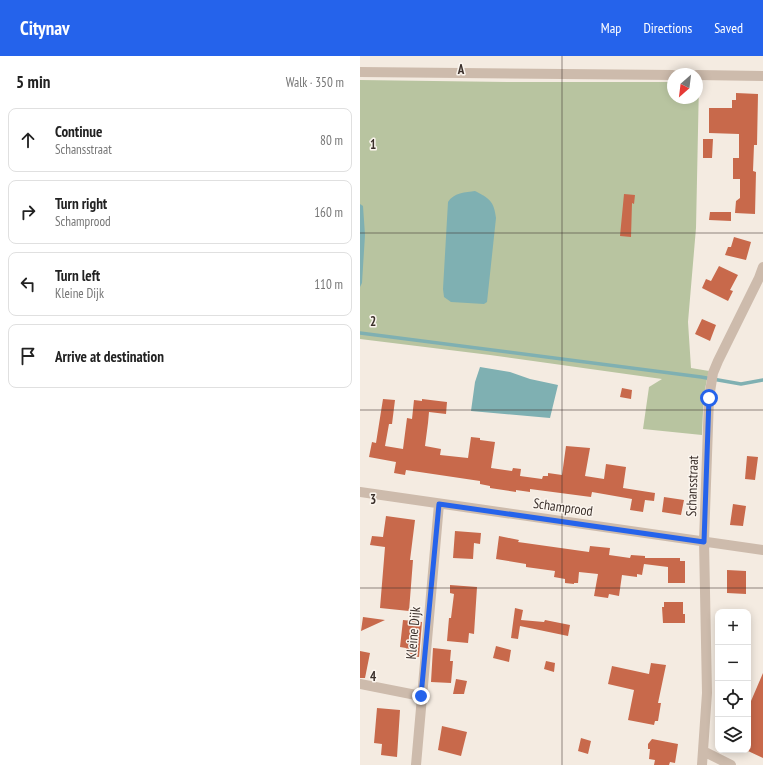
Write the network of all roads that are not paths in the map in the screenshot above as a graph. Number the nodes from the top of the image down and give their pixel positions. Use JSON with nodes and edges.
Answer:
{"nodes":[{"id":1,"x":360,"y":72,"type":"edge"},
{"id":2,"x":667,"y":75,"type":"edge"},
{"id":3,"x":703,"y":75,"type":"edge"},
{"id":4,"x":763,"y":76,"type":"edge"},
{"id":5,"x":763,"y":267,"type":"edge"},
{"id":6,"x":360,"y":492,"type":"edge"},
{"id":7,"x":439,"y":504,"type":"junction"},
{"id":8,"x":704,"y":542,"type":"junction"},
{"id":9,"x":763,"y":550,"type":"edge"},
{"id":10,"x":360,"y":684,"type":"edge"},
{"id":11,"x":421,"y":696,"type":"junction"},
{"id":12,"x":703,"y":751,"type":"junction"},
{"id":13,"x":416,"y":765,"type":"edge"},
{"id":14,"x":702,"y":765,"type":"edge"},
{"id":15,"x":731,"y":765,"type":"edge"}],
"edges":[{"from":1,"to":2,"type":"street"},
{"from":3,"to":4,"type":"street"},
{"from":5,"to":8,"type":"street","name":"Schansstraat"},
{"from":6,"to":7,"type":"street","name":"Schamprood"},
{"from":7,"to":8,"type":"street","name":"Schamprood"},
{"from":7,"to":11,"type":"street","name":"Kleine Dijk"},
{"from":8,"to":9,"type":"street","name":"Schamprood"},
{"from":8,"to":12,"type":"street","name":"Schansstraat"},
{"from":10,"to":11,"type":"street"},
{"from":11,"to":13,"type":"street","name":"Kleine Dijk"},
{"from":12,"to":14,"type":"street","name":"Schansstraat"},
{"from":12,"to":15,"type":"street"}]}
